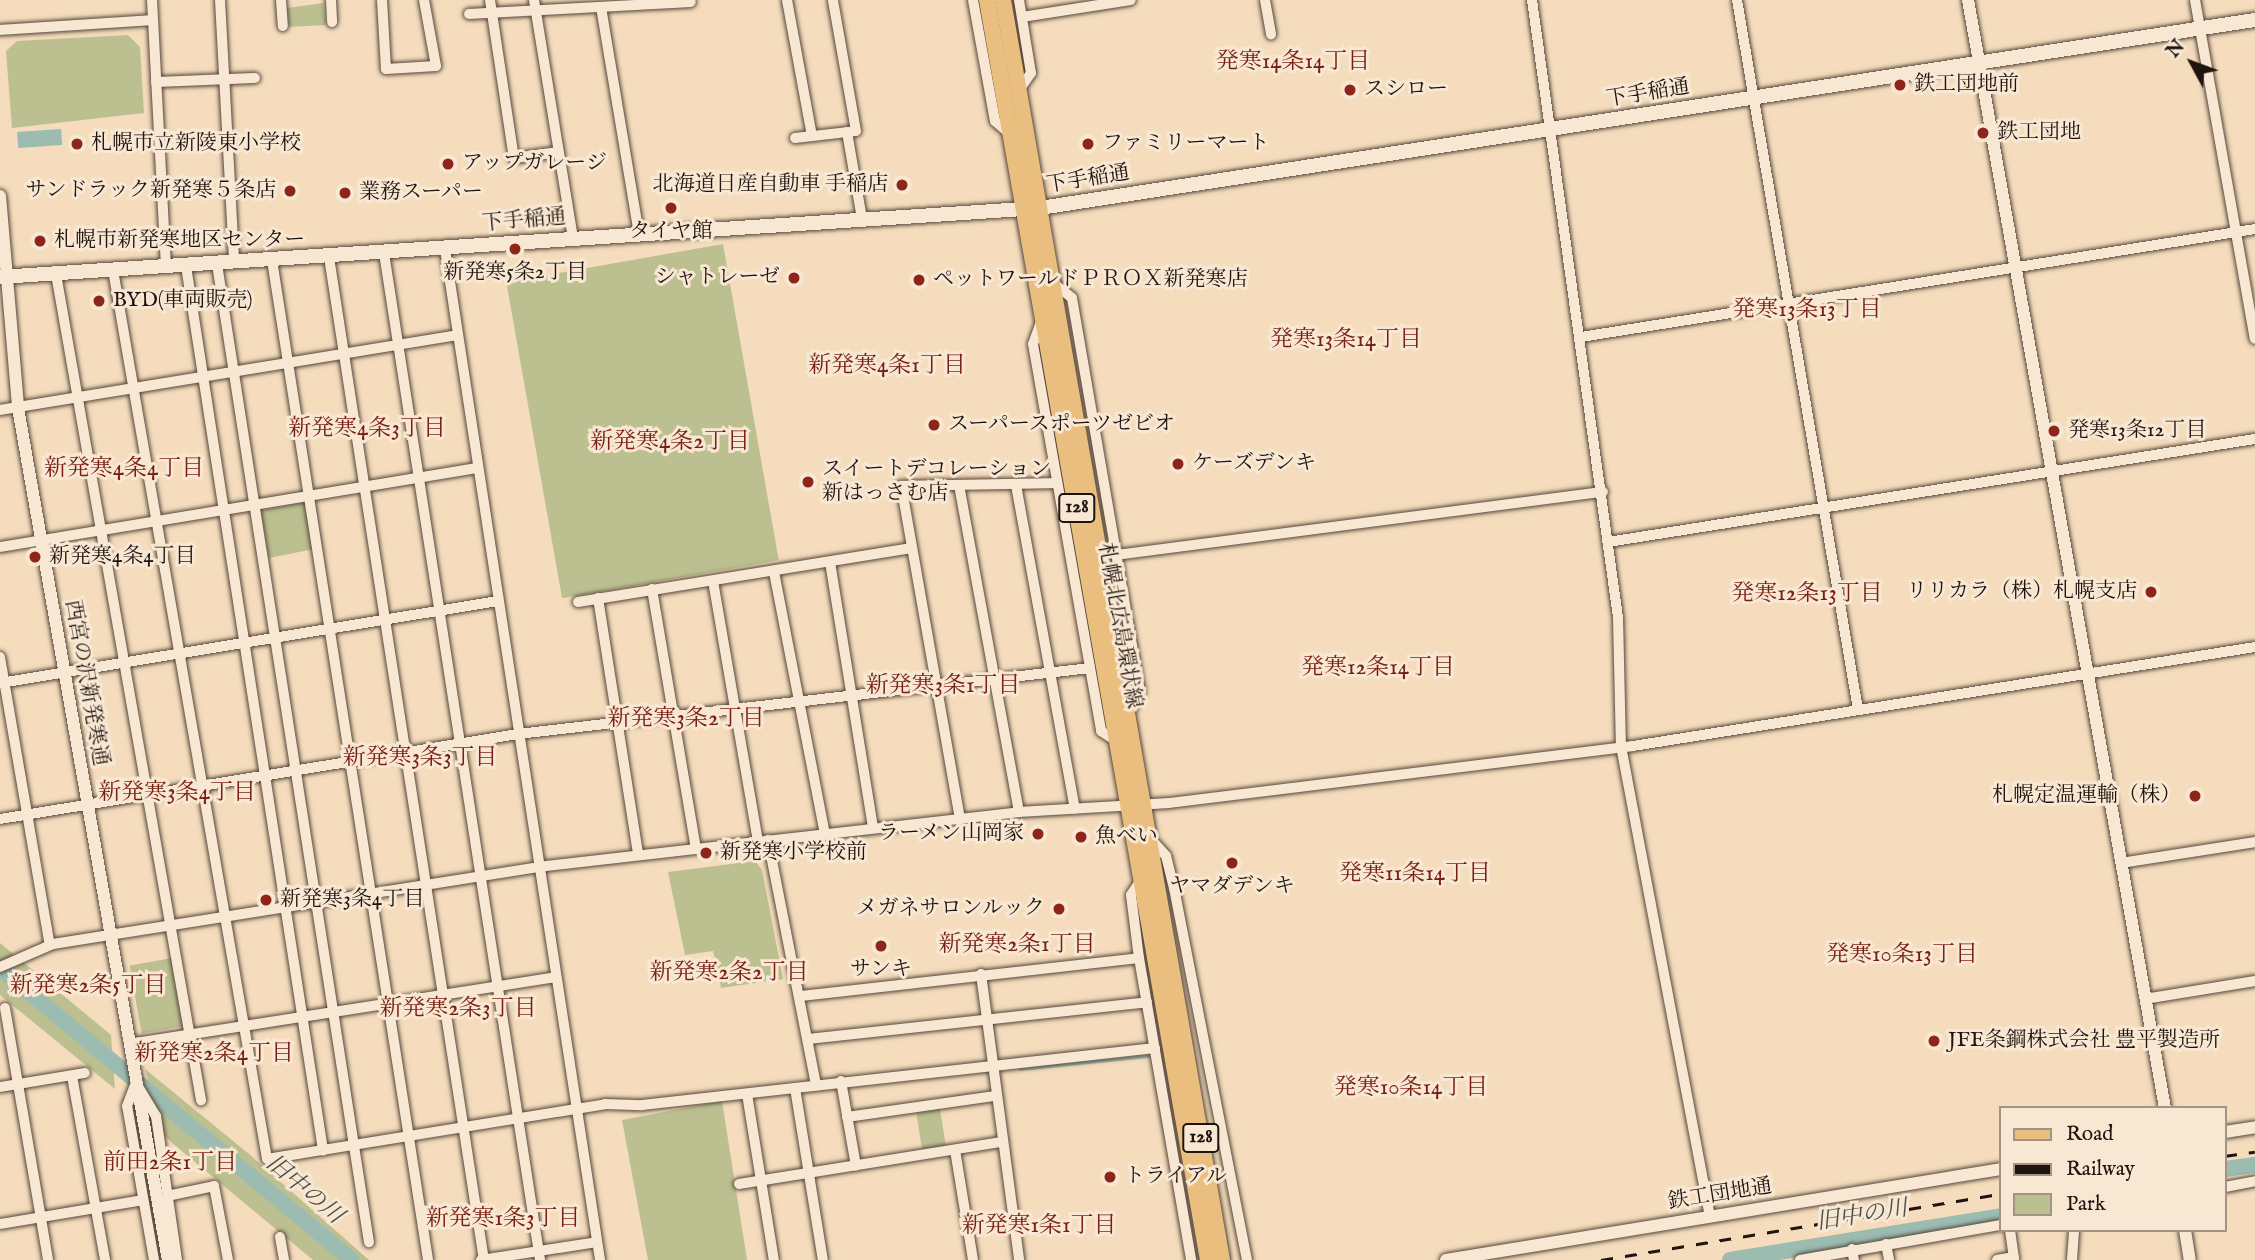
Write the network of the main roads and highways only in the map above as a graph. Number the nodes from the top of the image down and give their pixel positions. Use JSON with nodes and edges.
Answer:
{"nodes":[{"id":1,"x":987,"y":0,"type":"edge"},
{"id":2,"x":1003,"y":0,"type":"edge"},
{"id":3,"x":2255,"y":20,"type":"edge"},
{"id":4,"x":1032,"y":209,"type":"junction"},
{"id":5,"x":2,"y":277,"type":"edge"},
{"id":6,"x":1136,"y":806,"type":"junction"},
{"id":7,"x":1174,"y":1017,"type":"junction"},
{"id":8,"x":1209,"y":1260,"type":"edge"},
{"id":9,"x":1222,"y":1260,"type":"edge"}],
"edges":[{"from":1,"to":4,"type":"main road","name":"札幌北広島環状線","number":"128"},
{"from":2,"to":4,"type":"main road","name":"札幌北広島環状線","number":"128"},
{"from":3,"to":4,"type":"main road","name":"下手稲通"},
{"from":4,"to":5,"type":"main road","name":"下手稲通"},
{"from":4,"to":6,"type":"main road","name":"札幌北広島環状線","number":"128"},
{"from":4,"to":6,"type":"main road","name":"札幌北広島環状線","number":"128"},
{"from":6,"to":7,"type":"main road","name":"札幌北広島環状線","number":"128"},
{"from":6,"to":7,"type":"main road","name":"札幌北広島環状線","number":"128"},
{"from":7,"to":8,"type":"main road","name":"札幌北広島環状線","number":"128"},
{"from":7,"to":9,"type":"main road","name":"札幌北広島環状線","number":"128"}]}
